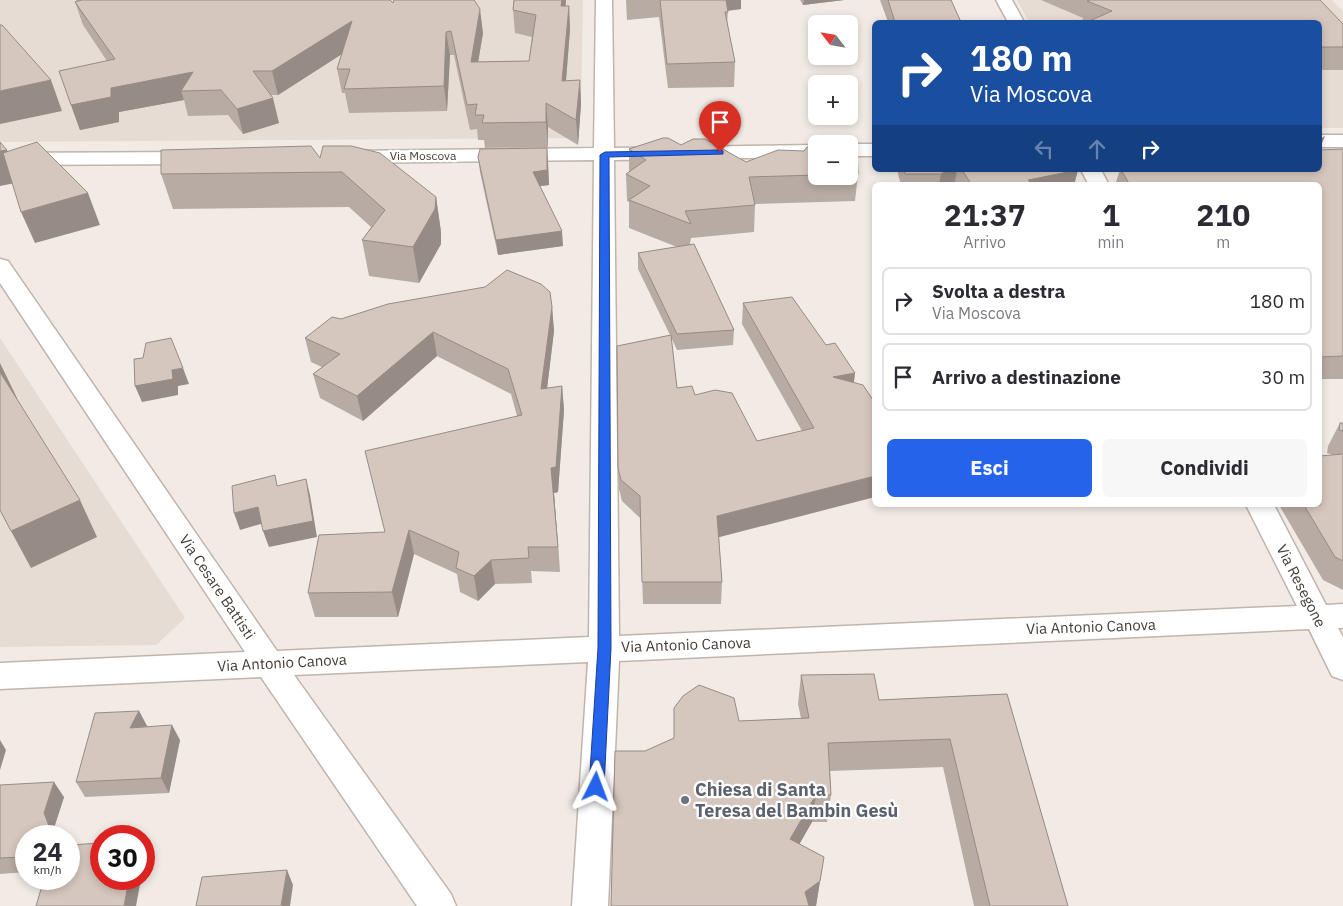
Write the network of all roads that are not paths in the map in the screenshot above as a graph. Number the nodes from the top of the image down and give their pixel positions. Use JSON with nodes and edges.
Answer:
{"nodes":[{"id":1,"x":604,"y":0,"type":"edge"},
{"id":2,"x":1004,"y":0,"type":"edge"},
{"id":3,"x":1015,"y":20,"type":"edge"},
{"id":4,"x":1322,"y":141,"type":"edge"},
{"id":5,"x":1343,"y":141,"type":"edge"},
{"id":6,"x":858,"y":150,"type":"edge"},
{"id":7,"x":872,"y":150,"type":"edge"},
{"id":8,"x":808,"y":151,"type":"edge"},
{"id":9,"x":605,"y":155,"type":"junction"},
{"id":10,"x":327,"y":157,"type":"edge"},
{"id":11,"x":218,"y":158,"type":"edge"},
{"id":12,"x":0,"y":159,"type":"edge"},
{"id":13,"x":0,"y":266,"type":"edge"},
{"id":14,"x":1261,"y":507,"type":"edge"},
{"id":15,"x":1330,"y":617,"type":"edge"},
{"id":16,"x":604,"y":648,"type":"junction"},
{"id":17,"x":269,"y":664,"type":"junction"},
{"id":18,"x":1343,"y":667,"type":"edge"},
{"id":19,"x":0,"y":676,"type":"edge"},
{"id":20,"x":438,"y":906,"type":"edge"},
{"id":21,"x":590,"y":906,"type":"edge"}],
"edges":[{"from":1,"to":9,"type":"street"},
{"from":2,"to":3,"type":"street"},
{"from":4,"to":5,"type":"street"},
{"from":6,"to":7,"type":"street"},
{"from":8,"to":9,"type":"street","name":"Via Moscova"},
{"from":9,"to":10,"type":"street","name":"Via Moscova"},
{"from":9,"to":16,"type":"street"},
{"from":11,"to":12,"type":"street"},
{"from":13,"to":17,"type":"street","name":"Via Cesare Battisti"},
{"from":14,"to":15,"type":"street","name":"Via Resegone"},
{"from":15,"to":16,"type":"street","name":"Via Antonio Canova"},
{"from":15,"to":18,"type":"street","name":"Via Resegone"},
{"from":16,"to":17,"type":"street","name":"Via Antonio Canova"},
{"from":16,"to":21,"type":"street"},
{"from":17,"to":19,"type":"street","name":"Via Antonio Canova"},
{"from":17,"to":20,"type":"street","name":"Via Cesare Battisti"}]}
